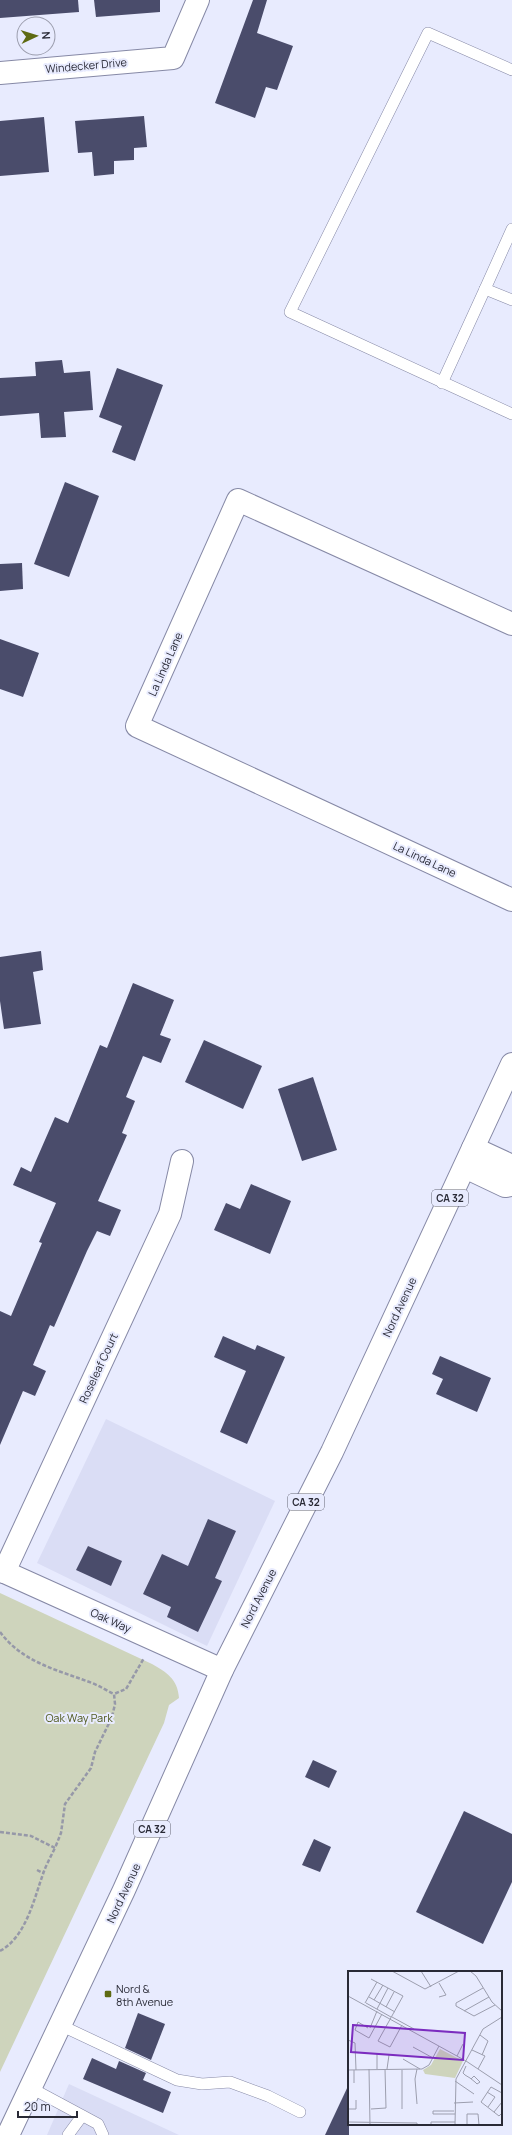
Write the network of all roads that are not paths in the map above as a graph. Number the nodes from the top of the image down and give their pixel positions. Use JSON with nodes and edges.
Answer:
{"nodes":[{"id":1,"x":198,"y":0,"type":"edge"},
{"id":2,"x":512,"y":70,"type":"edge"},
{"id":3,"x":0,"y":73,"type":"edge"},
{"id":4,"x":512,"y":229,"type":"edge"},
{"id":5,"x":485,"y":289,"type":"junction"},
{"id":6,"x":512,"y":300,"type":"edge"},
{"id":7,"x":442,"y":383,"type":"junction"},
{"id":8,"x":512,"y":414,"type":"edge"},
{"id":9,"x":512,"y":624,"type":"edge"},
{"id":10,"x":512,"y":900,"type":"edge"},
{"id":11,"x":512,"y":1064,"type":"edge"},
{"id":12,"x":506,"y":1090,"type":"edge"},
{"id":13,"x":469,"y":1157,"type":"junction"},
{"id":14,"x":182,"y":1161,"type":"dead end"},
{"id":15,"x":512,"y":1166,"type":"edge"},
{"id":16,"x":512,"y":1186,"type":"edge"},
{"id":17,"x":2,"y":1571,"type":"edge"},
{"id":18,"x":222,"y":1670,"type":"junction"},
{"id":19,"x":60,"y":2025,"type":"junction"},
{"id":20,"x":30,"y":2088,"type":"junction"},
{"id":21,"x":300,"y":2112,"type":"dead end"},
{"id":22,"x":82,"y":2116,"type":"junction"},
{"id":23,"x":71,"y":2134,"type":"edge"},
{"id":24,"x":8,"y":2135,"type":"edge"},
{"id":25,"x":103,"y":2135,"type":"edge"}],
"edges":[{"from":1,"to":3,"type":"street","name":"Windecker Drive"},
{"from":2,"to":7,"type":"lane"},
{"from":4,"to":5,"type":"lane"},
{"from":5,"to":6,"type":"lane"},
{"from":5,"to":7,"type":"lane"},
{"from":7,"to":8,"type":"lane"},
{"from":9,"to":10,"type":"street","name":"La Linda Lane"},
{"from":11,"to":12,"type":"street","name":"Nord Avenue","number":"CA 32"},
{"from":12,"to":13,"type":"street","name":"Nord Avenue","number":"CA 32"},
{"from":13,"to":15,"type":"street"},
{"from":13,"to":16,"type":"street"},
{"from":13,"to":18,"type":"street","name":"Nord Avenue","number":"CA 32"},
{"from":14,"to":17,"type":"street","name":"Roseleaf Court"},
{"from":17,"to":18,"type":"street","name":"Oak Way"},
{"from":18,"to":19,"type":"street","name":"Nord Avenue","number":"CA 32"},
{"from":19,"to":20,"type":"street","name":"Nord Avenue","number":"CA 32"},
{"from":19,"to":21,"type":"lane"},
{"from":20,"to":22,"type":"lane"},
{"from":20,"to":24,"type":"street","name":"Nord Avenue","number":"CA 32"},
{"from":22,"to":23,"type":"lane"},
{"from":22,"to":25,"type":"lane"}]}
